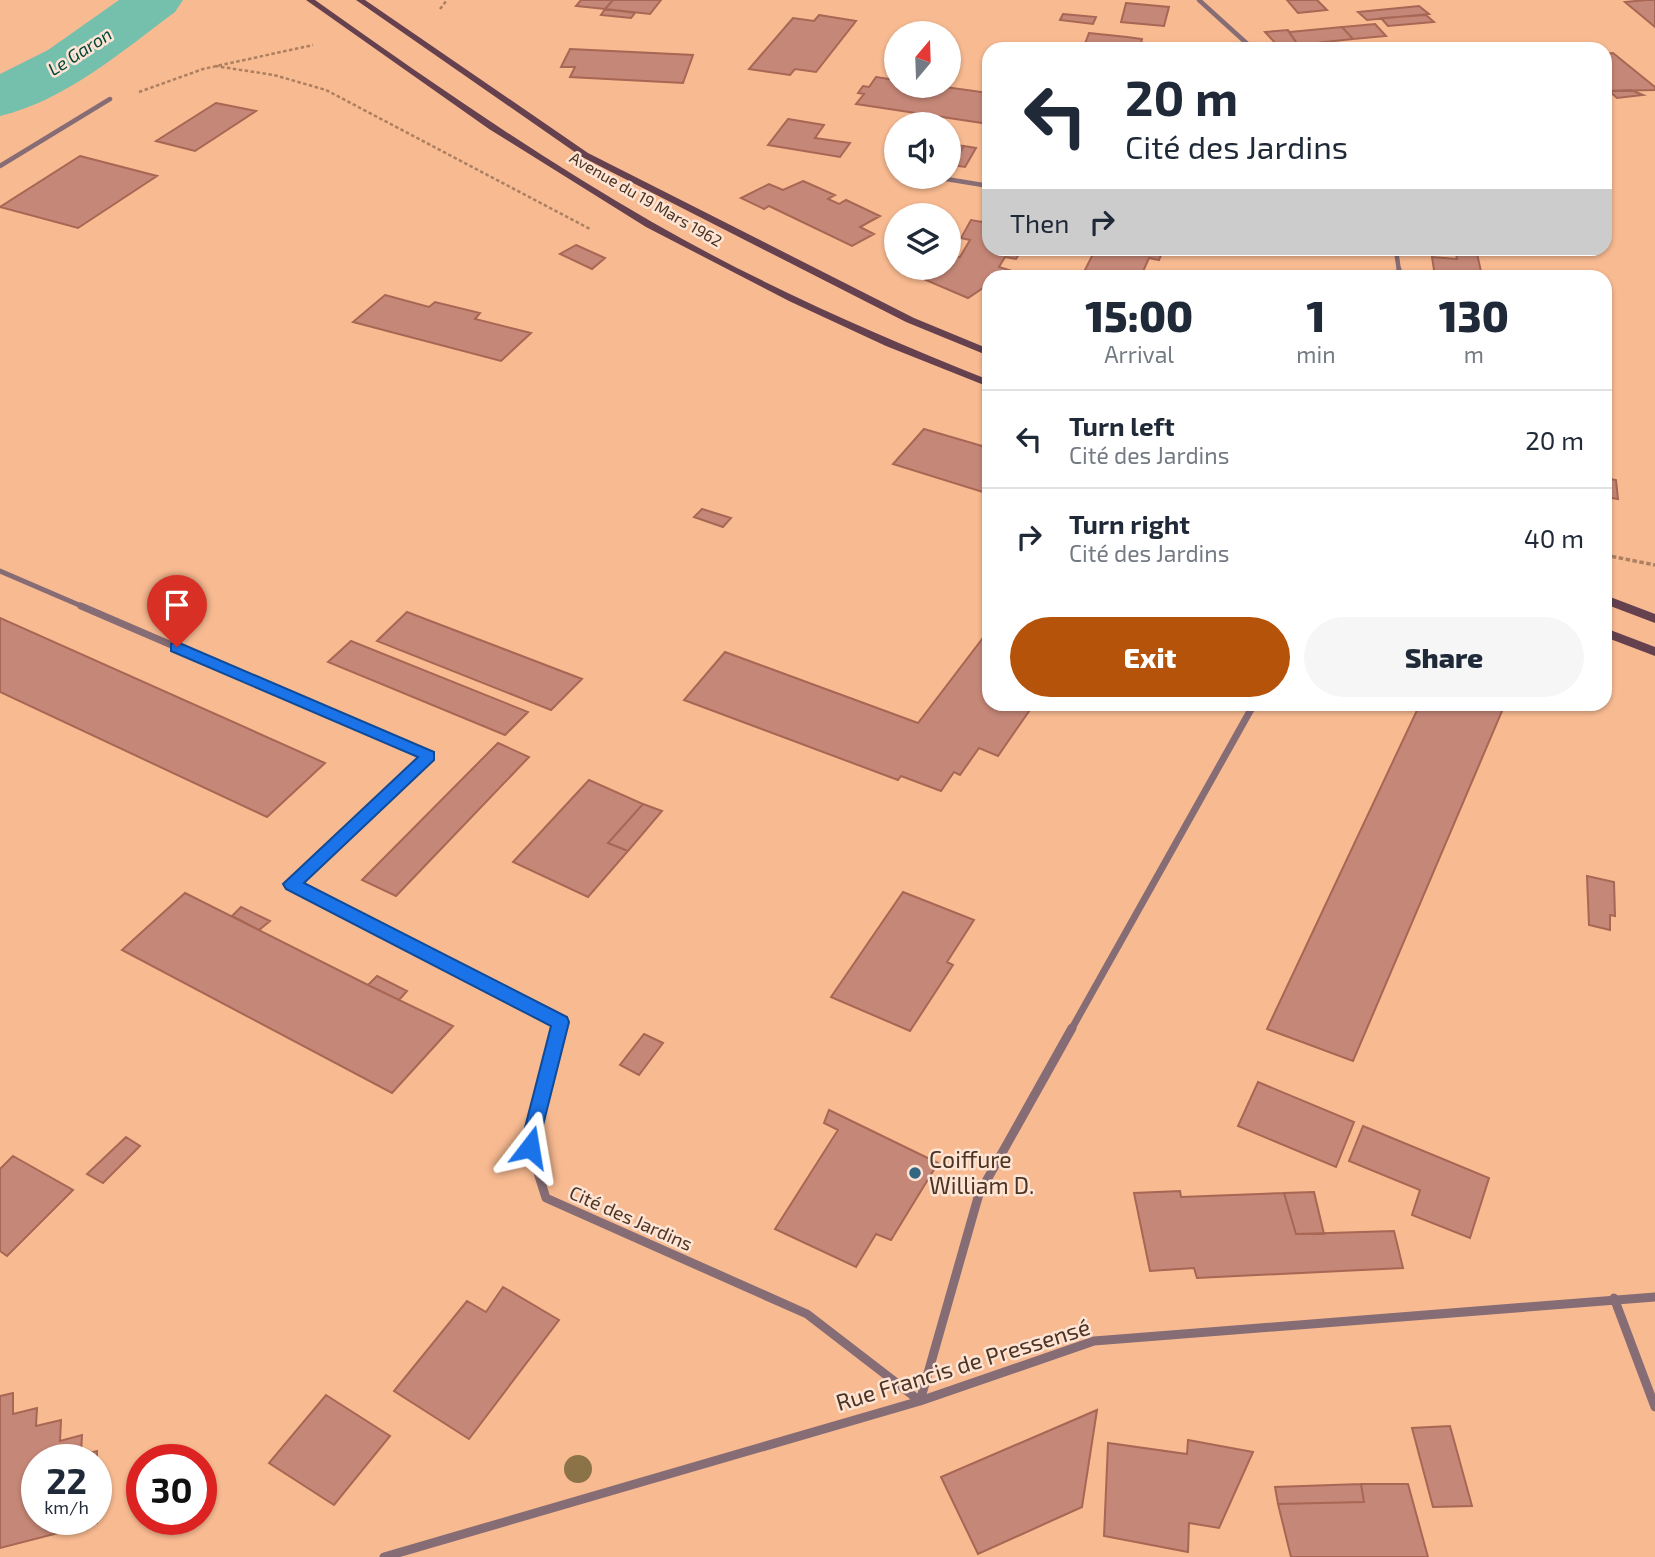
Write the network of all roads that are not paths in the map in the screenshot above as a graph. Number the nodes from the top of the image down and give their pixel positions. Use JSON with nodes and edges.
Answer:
{"nodes":[{"id":1,"x":310,"y":0,"type":"edge"},
{"id":2,"x":360,"y":0,"type":"edge"},
{"id":3,"x":1199,"y":0,"type":"edge"},
{"id":4,"x":1245,"y":42,"type":"edge"},
{"id":5,"x":110,"y":99,"type":"road end"},
{"id":6,"x":0,"y":166,"type":"edge"},
{"id":7,"x":961,"y":181,"type":"edge"},
{"id":8,"x":982,"y":185,"type":"edge"},
{"id":9,"x":982,"y":350,"type":"edge"},
{"id":10,"x":982,"y":381,"type":"edge"},
{"id":11,"x":0,"y":571,"type":"edge"},
{"id":12,"x":1612,"y":602,"type":"edge"},
{"id":13,"x":1655,"y":620,"type":"edge"},
{"id":14,"x":1612,"y":635,"type":"edge"},
{"id":15,"x":1655,"y":652,"type":"edge"},
{"id":16,"x":1250,"y":711,"type":"edge"},
{"id":17,"x":1655,"y":1297,"type":"edge"},
{"id":18,"x":1614,"y":1298,"type":"junction"},
{"id":19,"x":920,"y":1401,"type":"junction"},
{"id":20,"x":1655,"y":1408,"type":"edge"},
{"id":21,"x":384,"y":1557,"type":"edge"}],
"edges":[{"from":1,"to":10,"type":"main road","name":"Avenue du 19 Mars 1962"},
{"from":2,"to":9,"type":"main road","name":"Avenue du 19 Mars 1962"},
{"from":3,"to":4,"type":"street"},
{"from":5,"to":6,"type":"street"},
{"from":7,"to":8,"type":"street"},
{"from":11,"to":19,"type":"street","name":"Cité des Jardins"},
{"from":12,"to":13,"type":"main road"},
{"from":14,"to":15,"type":"main road"},
{"from":16,"to":19,"type":"street"},
{"from":17,"to":18,"type":"street","name":"Rue Francis de Pressensé"},
{"from":18,"to":19,"type":"street","name":"Rue Francis de Pressensé"},
{"from":18,"to":20,"type":"street"},
{"from":19,"to":21,"type":"street","name":"Rue Francis de Pressensé"}]}
